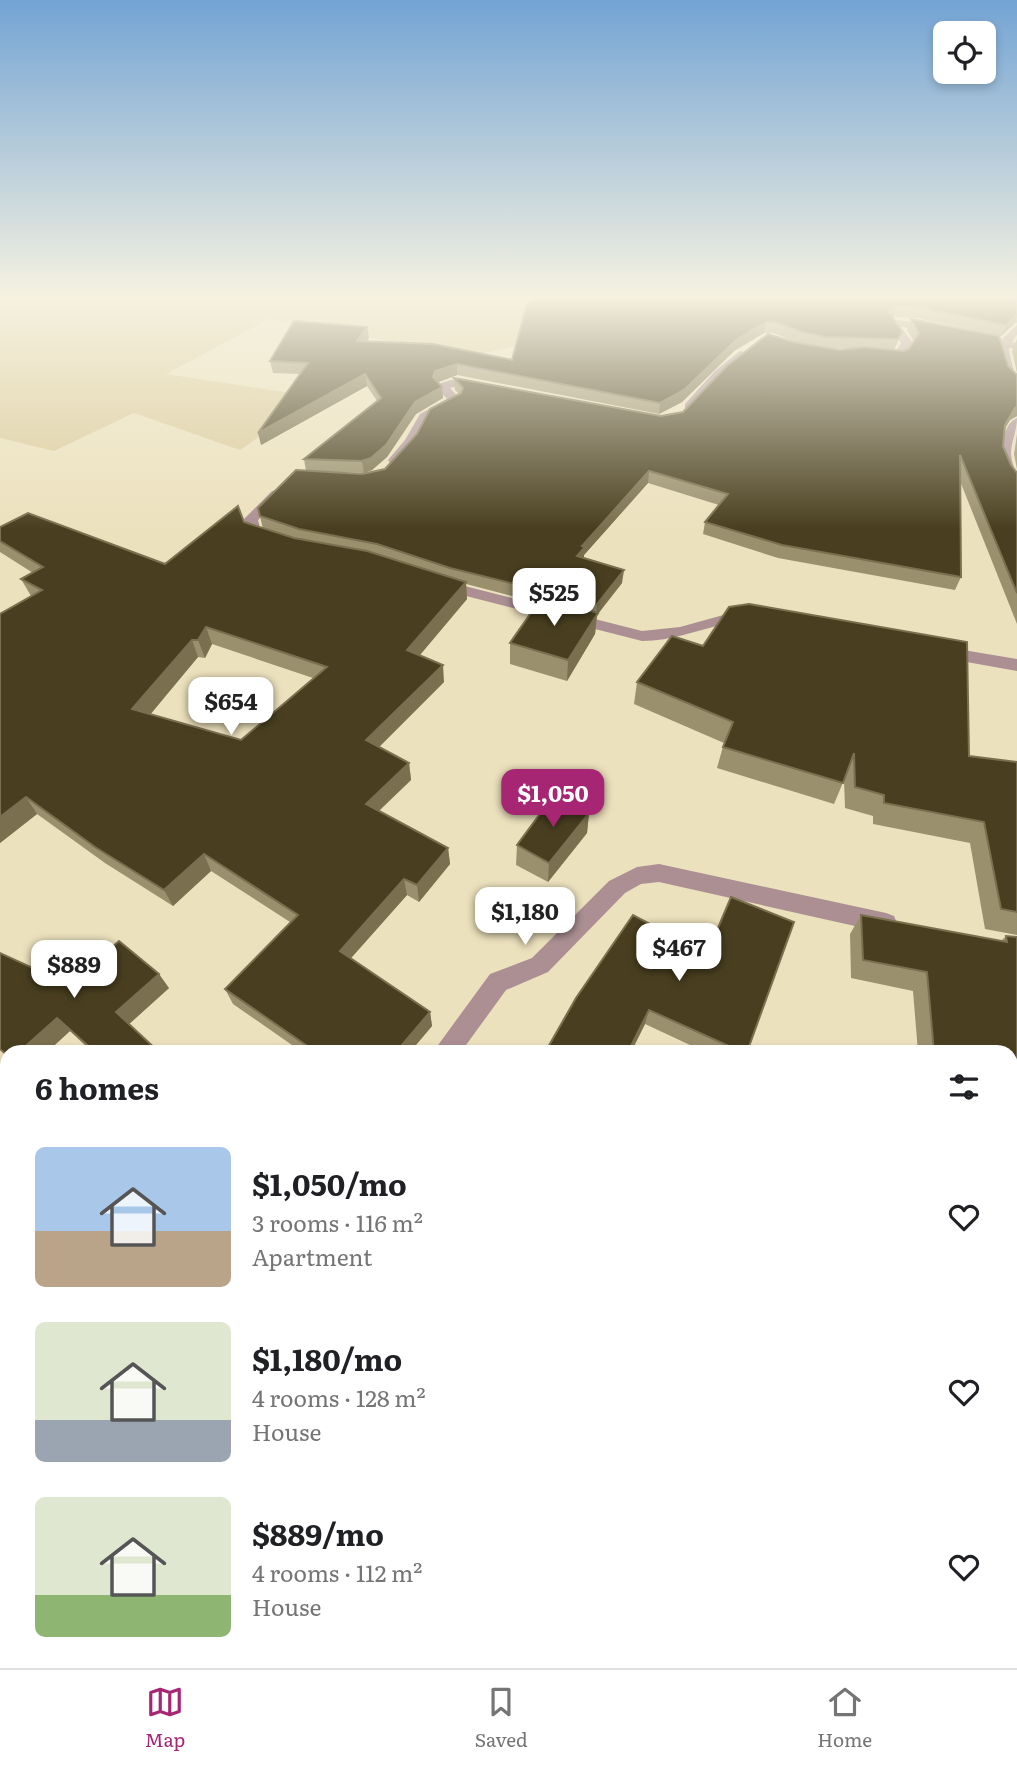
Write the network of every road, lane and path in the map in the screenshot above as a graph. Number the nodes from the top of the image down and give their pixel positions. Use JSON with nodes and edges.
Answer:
{"nodes":[{"id":1,"x":719,"y":373,"type":"edge"},
{"id":2,"x":498,"y":390,"type":"edge"},
{"id":3,"x":675,"y":419,"type":"edge"},
{"id":4,"x":1017,"y":422,"type":"edge"},
{"id":5,"x":386,"y":471,"type":"edge"},
{"id":6,"x":1017,"y":480,"type":"edge"},
{"id":7,"x":285,"y":485,"type":"edge"},
{"id":8,"x":287,"y":544,"type":"edge"},
{"id":9,"x":420,"y":578,"type":"edge"},
{"id":10,"x":769,"y":623,"type":"edge"},
{"id":11,"x":926,"y":650,"type":"edge"},
{"id":12,"x":1017,"y":666,"type":"edge"},
{"id":13,"x":905,"y":927,"type":"edge"},
{"id":14,"x":451,"y":1045,"type":"edge"}],
"edges":[{"from":1,"to":3,"type":"street"},
{"from":2,"to":5,"type":"street"},
{"from":4,"to":6,"type":"street"},
{"from":7,"to":8,"type":"street"},
{"from":9,"to":10,"type":"street"},
{"from":11,"to":12,"type":"street"},
{"from":13,"to":14,"type":"street"}]}
